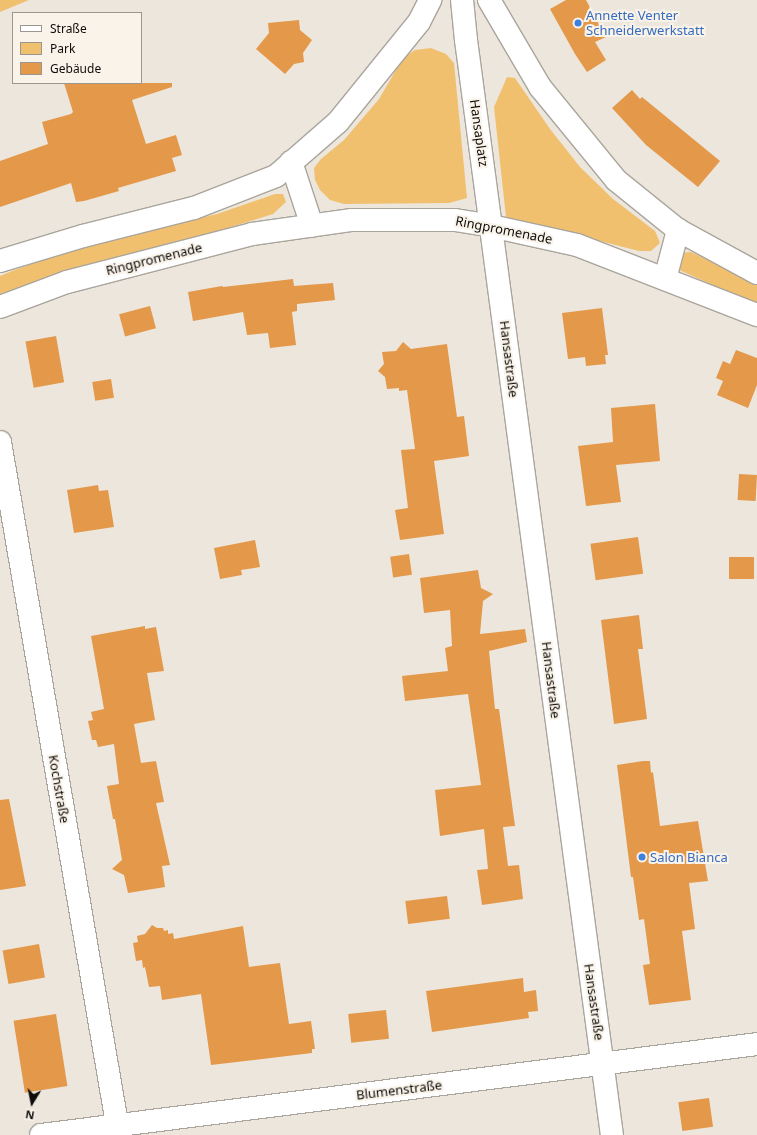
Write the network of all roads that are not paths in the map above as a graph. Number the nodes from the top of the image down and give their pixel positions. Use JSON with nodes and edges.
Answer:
{"nodes":[{"id":1,"x":430,"y":0,"type":"edge"},
{"id":2,"x":462,"y":0,"type":"edge"},
{"id":3,"x":489,"y":0,"type":"edge"},
{"id":4,"x":291,"y":162,"type":"junction"},
{"id":5,"x":312,"y":226,"type":"junction"},
{"id":6,"x":491,"y":226,"type":"junction"},
{"id":7,"x":678,"y":230,"type":"junction"},
{"id":8,"x":0,"y":261,"type":"edge"},
{"id":9,"x":757,"y":273,"type":"edge"},
{"id":10,"x":665,"y":279,"type":"junction"},
{"id":11,"x":0,"y":306,"type":"edge"},
{"id":12,"x":757,"y":315,"type":"edge"},
{"id":13,"x":0,"y":442,"type":"edge"},
{"id":14,"x":757,"y":1044,"type":"edge"},
{"id":15,"x":602,"y":1064,"type":"junction"},
{"id":16,"x":118,"y":1130,"type":"edge"},
{"id":17,"x":41,"y":1135,"type":"edge"},
{"id":18,"x":612,"y":1135,"type":"edge"}],
"edges":[{"from":1,"to":4,"type":"street"},
{"from":2,"to":6,"type":"street","name":"Hansaplatz"},
{"from":3,"to":7,"type":"street"},
{"from":4,"to":5,"type":"street"},
{"from":4,"to":8,"type":"street"},
{"from":5,"to":6,"type":"street","name":"Ringpromenade"},
{"from":5,"to":11,"type":"street","name":"Ringpromenade"},
{"from":6,"to":10,"type":"street","name":"Ringpromenade"},
{"from":6,"to":15,"type":"street","name":"Hansastraße"},
{"from":7,"to":9,"type":"street"},
{"from":7,"to":10,"type":"street"},
{"from":10,"to":12,"type":"street","name":"Ringpromenade"},
{"from":13,"to":16,"type":"street","name":"Kochstraße"},
{"from":14,"to":15,"type":"street","name":"Blumenstraße"},
{"from":15,"to":16,"type":"street","name":"Blumenstraße"},
{"from":15,"to":18,"type":"street","name":"Hansastraße"},
{"from":16,"to":17,"type":"street","name":"Blumenstraße"}]}
